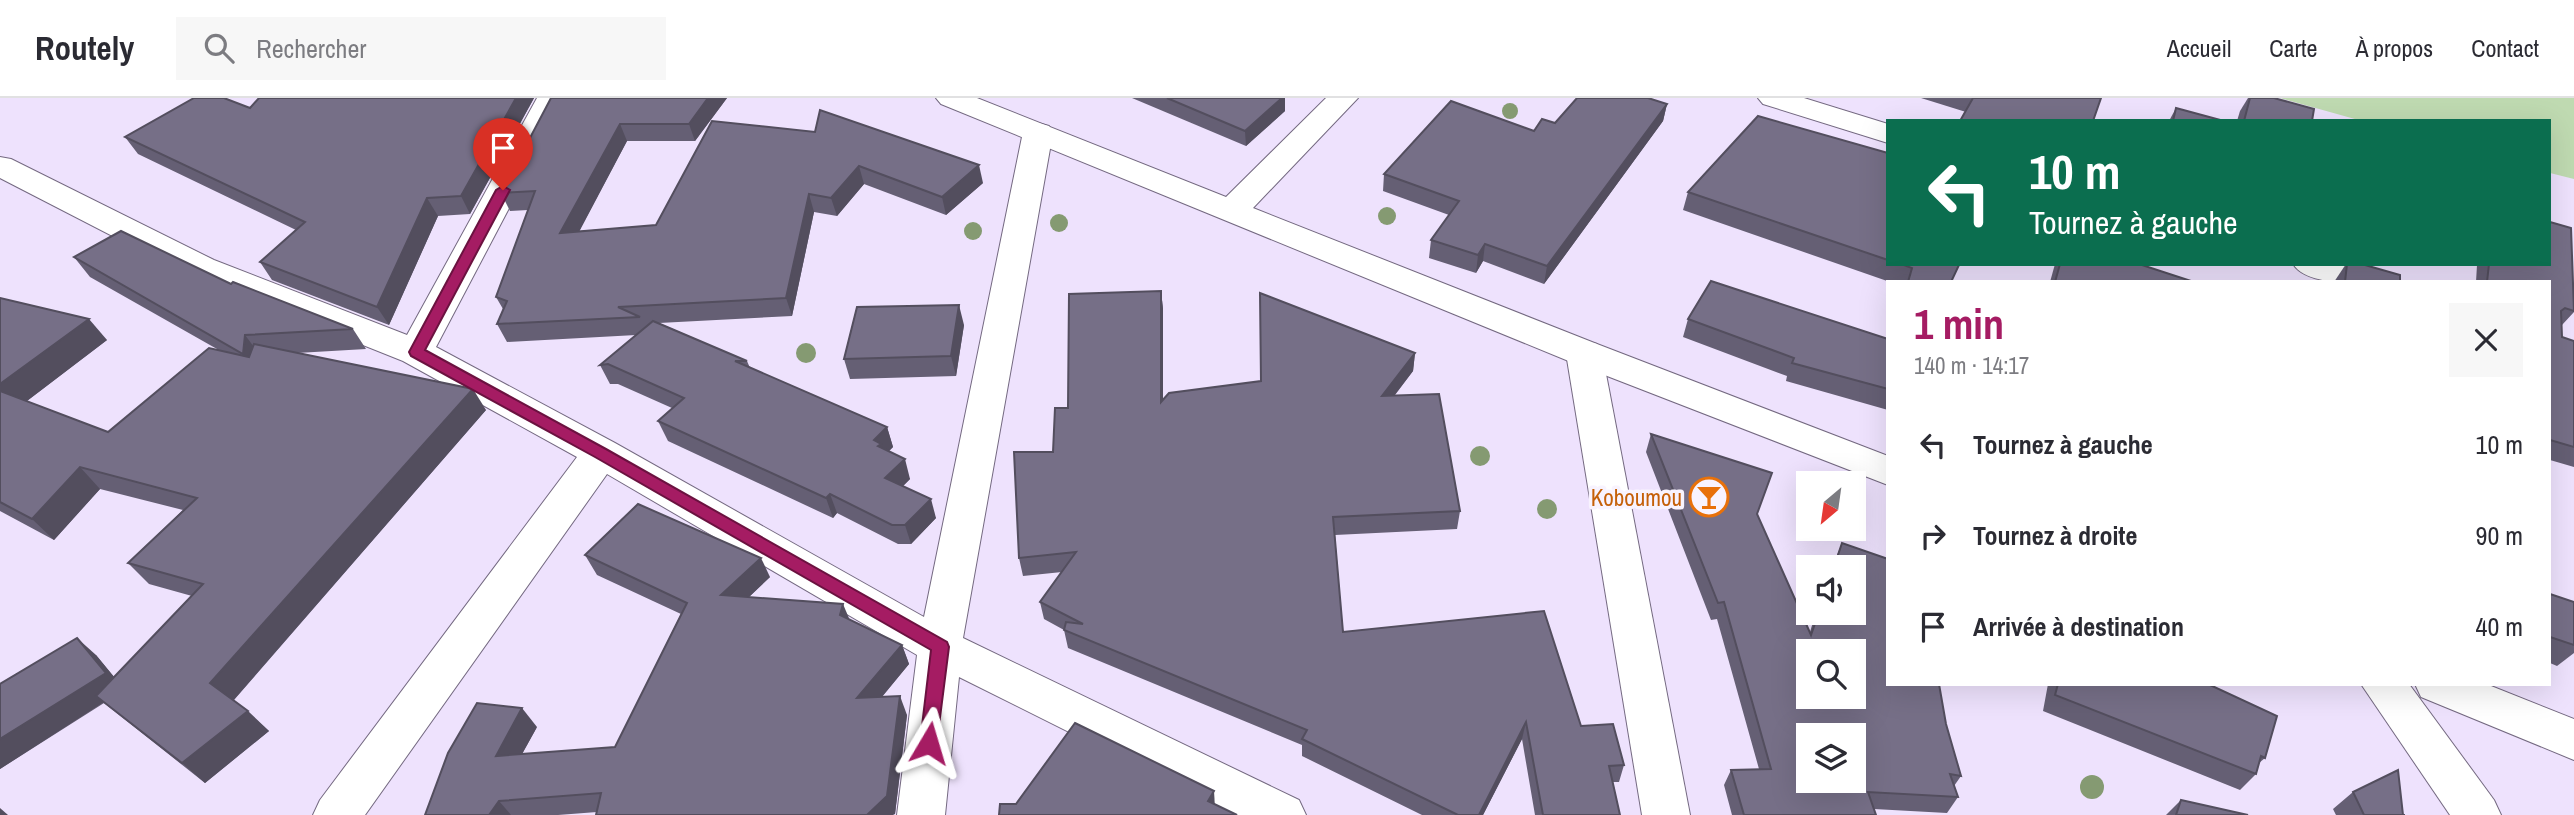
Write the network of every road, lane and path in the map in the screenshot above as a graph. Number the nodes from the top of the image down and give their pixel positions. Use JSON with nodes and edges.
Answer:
{"nodes":[{"id":1,"x":552,"y":98,"type":"edge"},
{"id":2,"x":951,"y":98,"type":"edge"},
{"id":3,"x":1343,"y":98,"type":"edge"},
{"id":4,"x":1773,"y":98,"type":"edge"},
{"id":5,"x":1038,"y":132,"type":"junction"},
{"id":6,"x":1886,"y":133,"type":"edge"},
{"id":7,"x":0,"y":166,"type":"edge"},
{"id":8,"x":1232,"y":209,"type":"junction"},
{"id":9,"x":2316,"y":266,"type":"edge"},
{"id":10,"x":2361,"y":280,"type":"edge"},
{"id":11,"x":416,"y":352,"type":"junction"},
{"id":12,"x":1584,"y":353,"type":"junction"},
{"id":13,"x":601,"y":453,"type":"junction"},
{"id":14,"x":1886,"y":470,"type":"edge"},
{"id":15,"x":940,"y":647,"type":"junction"},
{"id":16,"x":2384,"y":686,"type":"edge"},
{"id":17,"x":2442,"y":686,"type":"edge"},
{"id":18,"x":2574,"y":740,"type":"edge"},
{"id":19,"x":337,"y":815,"type":"edge"},
{"id":20,"x":921,"y":815,"type":"edge"},
{"id":21,"x":1282,"y":815,"type":"edge"},
{"id":22,"x":1665,"y":815,"type":"edge"},
{"id":23,"x":2477,"y":815,"type":"edge"}],
"edges":[{"from":1,"to":11,"type":"street"},
{"from":2,"to":5,"type":"street"},
{"from":3,"to":8,"type":"street"},
{"from":4,"to":6,"type":"street"},
{"from":5,"to":8,"type":"street"},
{"from":5,"to":15,"type":"street"},
{"from":7,"to":11,"type":"street"},
{"from":8,"to":12,"type":"street"},
{"from":9,"to":10,"type":"street"},
{"from":11,"to":13,"type":"street"},
{"from":12,"to":14,"type":"street"},
{"from":12,"to":22,"type":"street"},
{"from":13,"to":15,"type":"street"},
{"from":13,"to":19,"type":"street"},
{"from":15,"to":20,"type":"street"},
{"from":15,"to":21,"type":"street"},
{"from":16,"to":23,"type":"street"},
{"from":17,"to":18,"type":"street"}]}
